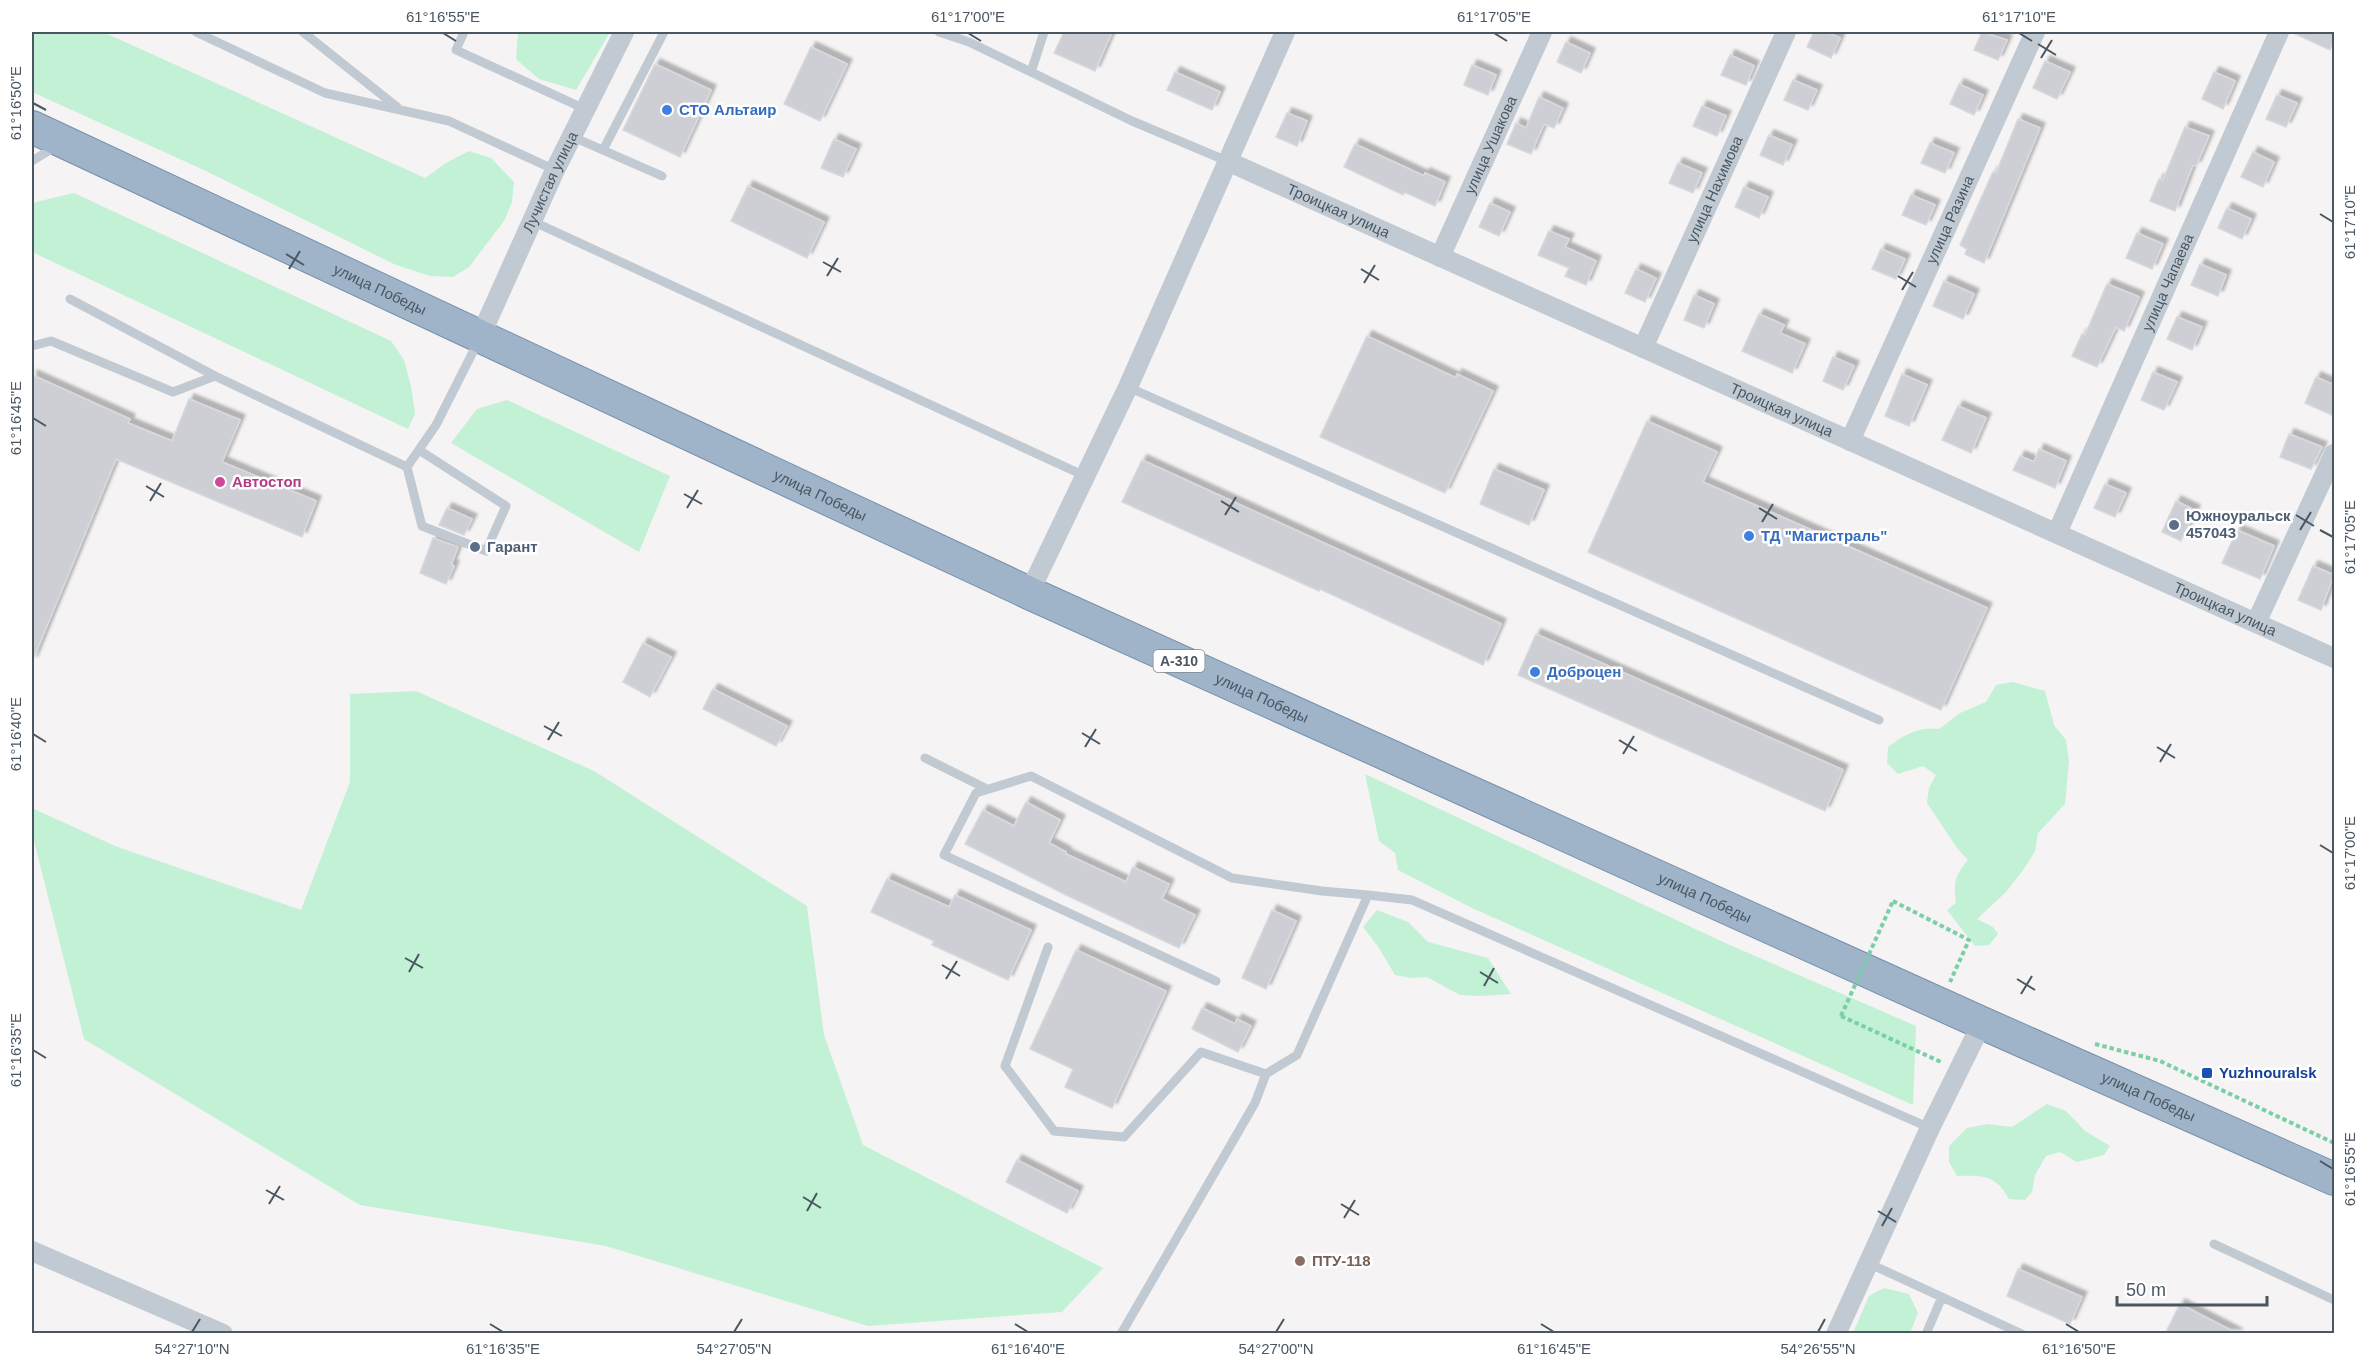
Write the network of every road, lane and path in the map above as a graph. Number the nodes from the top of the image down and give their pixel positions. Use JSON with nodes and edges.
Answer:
{"nodes":[{"id":1,"x":196,"y":32,"type":"edge"},
{"id":2,"x":303,"y":32,"type":"edge"},
{"id":3,"x":464,"y":32,"type":"edge"},
{"id":4,"x":624,"y":32,"type":"edge"},
{"id":5,"x":664,"y":32,"type":"edge"},
{"id":6,"x":939,"y":32,"type":"edge"},
{"id":7,"x":1044,"y":32,"type":"edge"},
{"id":8,"x":1285,"y":32,"type":"edge"},
{"id":9,"x":1542,"y":32,"type":"edge"},
{"id":10,"x":1786,"y":32,"type":"edge"},
{"id":11,"x":2035,"y":32,"type":"edge"},
{"id":12,"x":2280,"y":32,"type":"edge"},
{"id":13,"x":1030,"y":72,"type":"junction"},
{"id":14,"x":400,"y":110,"type":"junction"},
{"id":15,"x":587,"y":110,"type":"junction"},
{"id":16,"x":32,"y":127,"type":"edge"},
{"id":17,"x":573,"y":137,"type":"junction"},
{"id":18,"x":65,"y":141,"type":"junction"},
{"id":19,"x":603,"y":150,"type":"junction"},
{"id":20,"x":32,"y":161,"type":"edge"},
{"id":21,"x":1227,"y":161,"type":"junction"},
{"id":22,"x":555,"y":171,"type":"junction"},
{"id":23,"x":662,"y":177,"type":"dead end"},
{"id":24,"x":532,"y":221,"type":"junction"},
{"id":25,"x":1440,"y":257,"type":"junction"},
{"id":26,"x":70,"y":299,"type":"dead end"},
{"id":27,"x":480,"y":337,"type":"junction"},
{"id":28,"x":32,"y":346,"type":"edge"},
{"id":29,"x":1644,"y":348,"type":"junction"},
{"id":30,"x":215,"y":376,"type":"junction"},
{"id":31,"x":1128,"y":387,"type":"junction"},
{"id":32,"x":1850,"y":441,"type":"junction"},
{"id":33,"x":419,"y":450,"type":"junction"},
{"id":34,"x":2334,"y":454,"type":"edge"},
{"id":35,"x":407,"y":467,"type":"junction"},
{"id":36,"x":1085,"y":476,"type":"junction"},
{"id":37,"x":2057,"y":533,"type":"junction"},
{"id":38,"x":1029,"y":593,"type":"junction"},
{"id":39,"x":2256,"y":622,"type":"junction"},
{"id":40,"x":2334,"y":658,"type":"edge"},
{"id":41,"x":1879,"y":720,"type":"dead end"},
{"id":42,"x":925,"y":758,"type":"dead end"},
{"id":43,"x":987,"y":789,"type":"junction"},
{"id":44,"x":1368,"y":894,"type":"junction"},
{"id":45,"x":1048,"y":947,"type":"dead end"},
{"id":46,"x":1216,"y":981,"type":"dead end"},
{"id":47,"x":1959,"y":989,"type":"dead end"},
{"id":48,"x":1982,"y":1023,"type":"junction"},
{"id":49,"x":2093,"y":1043,"type":"dead end"},
{"id":50,"x":1959,"y":1070,"type":"junction"},
{"id":51,"x":1266,"y":1074,"type":"junction"},
{"id":52,"x":1930,"y":1128,"type":"junction"},
{"id":53,"x":2334,"y":1143,"type":"edge"},
{"id":54,"x":2334,"y":1179,"type":"edge"},
{"id":55,"x":2214,"y":1244,"type":"dead end"},
{"id":56,"x":32,"y":1251,"type":"edge"},
{"id":57,"x":1868,"y":1263,"type":"junction"},
{"id":58,"x":1942,"y":1297,"type":"junction"},
{"id":59,"x":2334,"y":1300,"type":"edge"},
{"id":60,"x":191,"y":1327,"type":"edge"},
{"id":61,"x":223,"y":1334,"type":"edge"},
{"id":62,"x":1120,"y":1334,"type":"edge"},
{"id":63,"x":1836,"y":1334,"type":"edge"},
{"id":64,"x":1926,"y":1334,"type":"edge"},
{"id":65,"x":2022,"y":1334,"type":"edge"}],
"edges":[{"from":1,"to":14,"type":"lane"},
{"from":2,"to":14,"type":"lane"},
{"from":3,"to":15,"type":"lane"},
{"from":4,"to":15,"type":"street","name":"Лучистая улица"},
{"from":5,"to":19,"type":"lane"},
{"from":6,"to":13,"type":"lane"},
{"from":7,"to":13,"type":"lane"},
{"from":8,"to":21,"type":"street"},
{"from":9,"to":25,"type":"street","name":"улица Ушакова"},
{"from":10,"to":29,"type":"street","name":"улица Нахимова"},
{"from":11,"to":32,"type":"street","name":"улица Разина"},
{"from":12,"to":37,"type":"street","name":"улица Чапаева"},
{"from":13,"to":21,"type":"lane"},
{"from":14,"to":22,"type":"lane"},
{"from":15,"to":17,"type":"street","name":"Лучистая улица"},
{"from":16,"to":18,"type":"highway","name":"улица Победы","number":"А-310"},
{"from":17,"to":19,"type":"lane"},
{"from":17,"to":22,"type":"street","name":"Лучистая улица"},
{"from":18,"to":20,"type":"lane"},
{"from":18,"to":27,"type":"highway","name":"улица Победы","number":"А-310"},
{"from":19,"to":23,"type":"lane"},
{"from":21,"to":25,"type":"street","name":"Троицкая улица"},
{"from":21,"to":31,"type":"street"},
{"from":22,"to":24,"type":"street","name":"Лучистая улица"},
{"from":24,"to":27,"type":"street","name":"Лучистая улица"},
{"from":24,"to":36,"type":"lane"},
{"from":25,"to":29,"type":"street","name":"Троицкая улица"},
{"from":26,"to":30,"type":"lane"},
{"from":27,"to":33,"type":"lane"},
{"from":27,"to":38,"type":"highway","name":"улица Победы","number":"А-310"},
{"from":28,"to":30,"type":"lane"},
{"from":29,"to":32,"type":"street","name":"Троицкая улица"},
{"from":30,"to":35,"type":"lane"},
{"from":31,"to":36,"type":"street"},
{"from":31,"to":41,"type":"lane"},
{"from":32,"to":37,"type":"street","name":"Троицкая улица"},
{"from":33,"to":35,"type":"lane"},
{"from":33,"to":35,"type":"lane"},
{"from":34,"to":39,"type":"street"},
{"from":36,"to":38,"type":"street"},
{"from":37,"to":39,"type":"street","name":"Троицкая улица"},
{"from":38,"to":48,"type":"highway","name":"улица Победы","number":"А-310"},
{"from":39,"to":40,"type":"street","name":"Троицкая улица"},
{"from":42,"to":43,"type":"lane"},
{"from":43,"to":44,"type":"lane"},
{"from":43,"to":46,"type":"lane"},
{"from":44,"to":51,"type":"lane"},
{"from":44,"to":52,"type":"lane"},
{"from":45,"to":51,"type":"lane"},
{"from":47,"to":50,"type":"path","bridge":true},
{"from":48,"to":50,"type":"street"},
{"from":48,"to":54,"type":"highway","name":"улица Победы","number":"А-310"},
{"from":49,"to":53,"type":"path"},
{"from":50,"to":52,"type":"street"},
{"from":51,"to":62,"type":"lane"},
{"from":52,"to":57,"type":"street"},
{"from":55,"to":59,"type":"lane"},
{"from":56,"to":60,"type":"street"},
{"from":57,"to":58,"type":"lane"},
{"from":57,"to":63,"type":"street"},
{"from":58,"to":64,"type":"lane"},
{"from":58,"to":65,"type":"lane"},
{"from":60,"to":61,"type":"street"}]}
